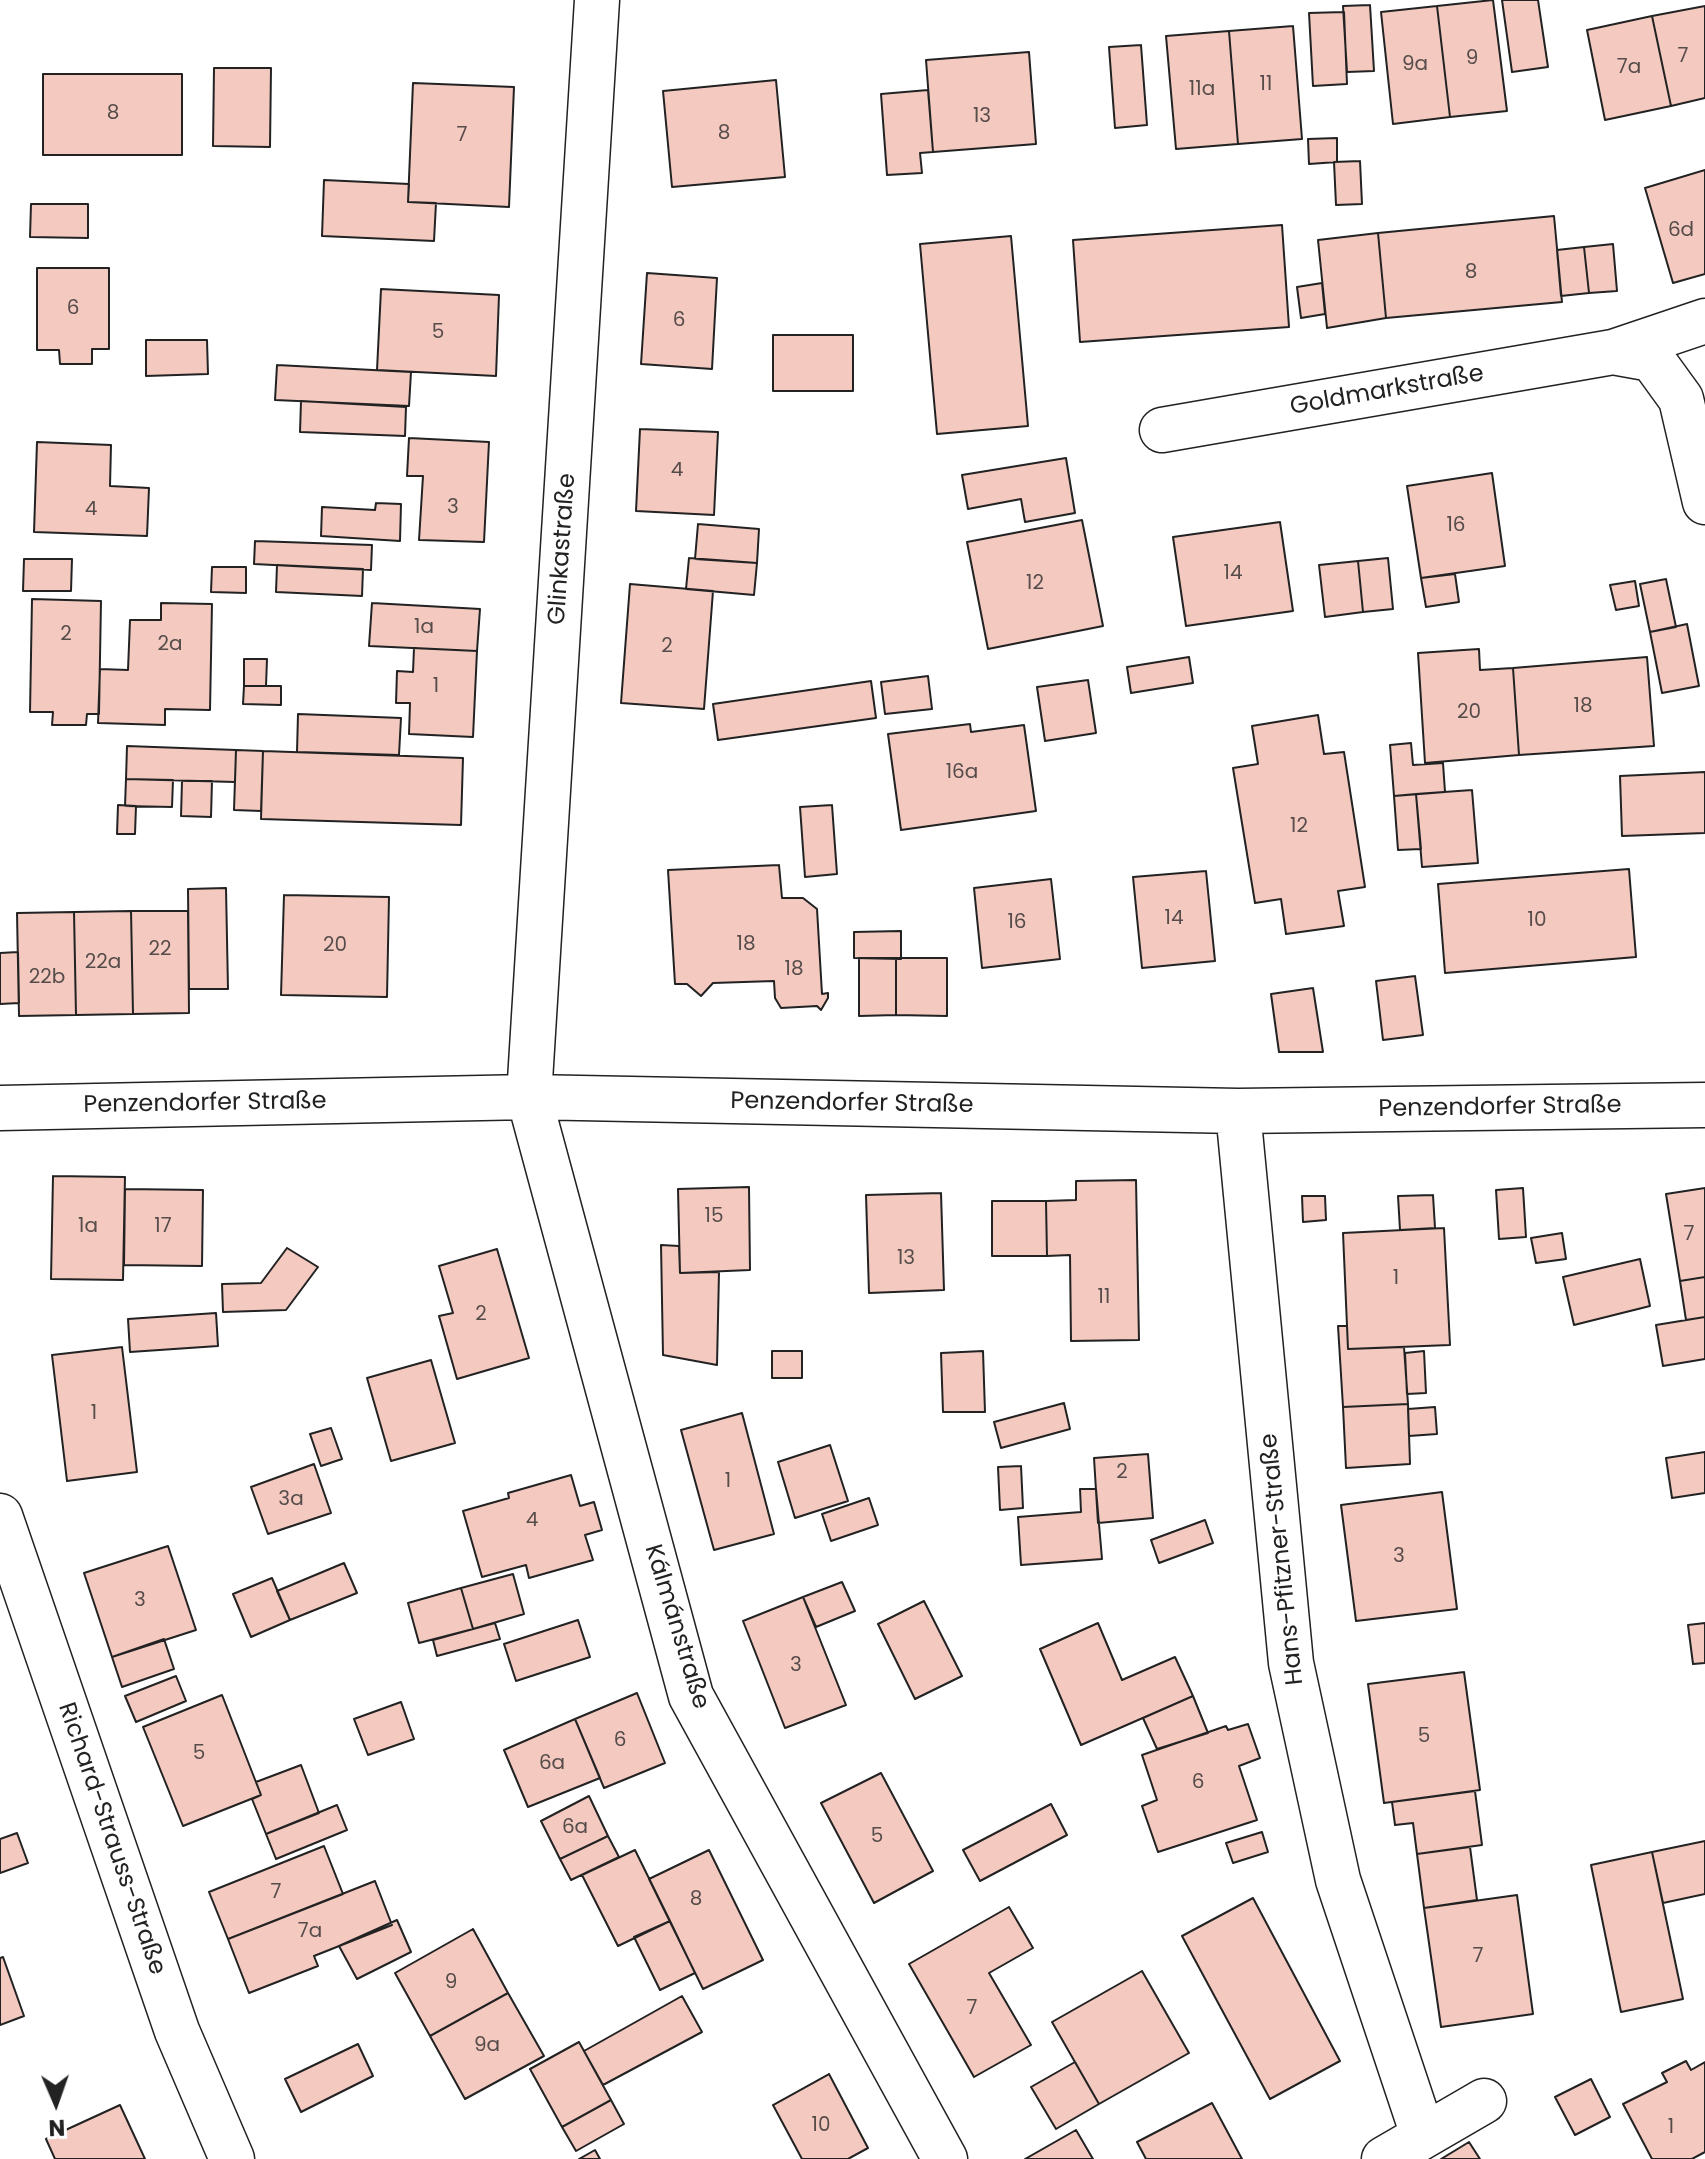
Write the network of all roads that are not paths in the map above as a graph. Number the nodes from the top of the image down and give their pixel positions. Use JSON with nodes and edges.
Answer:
{"nodes":[{"id":1,"x":597,"y":0,"type":"edge"},
{"id":2,"x":1705,"y":321,"type":"edge"},
{"id":3,"x":1613,"y":352,"type":"junction"},
{"id":4,"x":1162,"y":430,"type":"dead end"},
{"id":5,"x":1705,"y":502,"type":"edge"},
{"id":6,"x":529,"y":1097,"type":"junction"},
{"id":7,"x":1705,"y":1105,"type":"edge"},
{"id":8,"x":0,"y":1108,"type":"edge"},
{"id":9,"x":1238,"y":1111,"type":"junction"},
{"id":10,"x":0,"y":1516,"type":"edge"},
{"id":11,"x":1484,"y":2101,"type":"dead end"},
{"id":12,"x":1423,"y":2135,"type":"junction"},
{"id":13,"x":232,"y":2159,"type":"edge"},
{"id":14,"x":945,"y":2159,"type":"edge"},
{"id":15,"x":1384,"y":2159,"type":"edge"}],
"edges":[{"from":1,"to":6,"type":"street","name":"Glinkastraße"},
{"from":2,"to":3,"type":"street","name":"Goldmarkstraße"},
{"from":3,"to":4,"type":"street","name":"Goldmarkstraße"},
{"from":3,"to":5,"type":"street","name":"Goldmarkstraße"},
{"from":6,"to":8,"type":"street","name":"Penzendorfer Straße"},
{"from":6,"to":9,"type":"street","name":"Penzendorfer Straße"},
{"from":6,"to":14,"type":"street","name":"Kálmánstraße"},
{"from":7,"to":9,"type":"street","name":"Penzendorfer Straße"},
{"from":9,"to":12,"type":"street","name":"Hans-Pfitzner-Straße"},
{"from":10,"to":13,"type":"street","name":"Richard-Strauss-Straße"},
{"from":11,"to":12,"type":"street"},
{"from":12,"to":15,"type":"street"}]}
